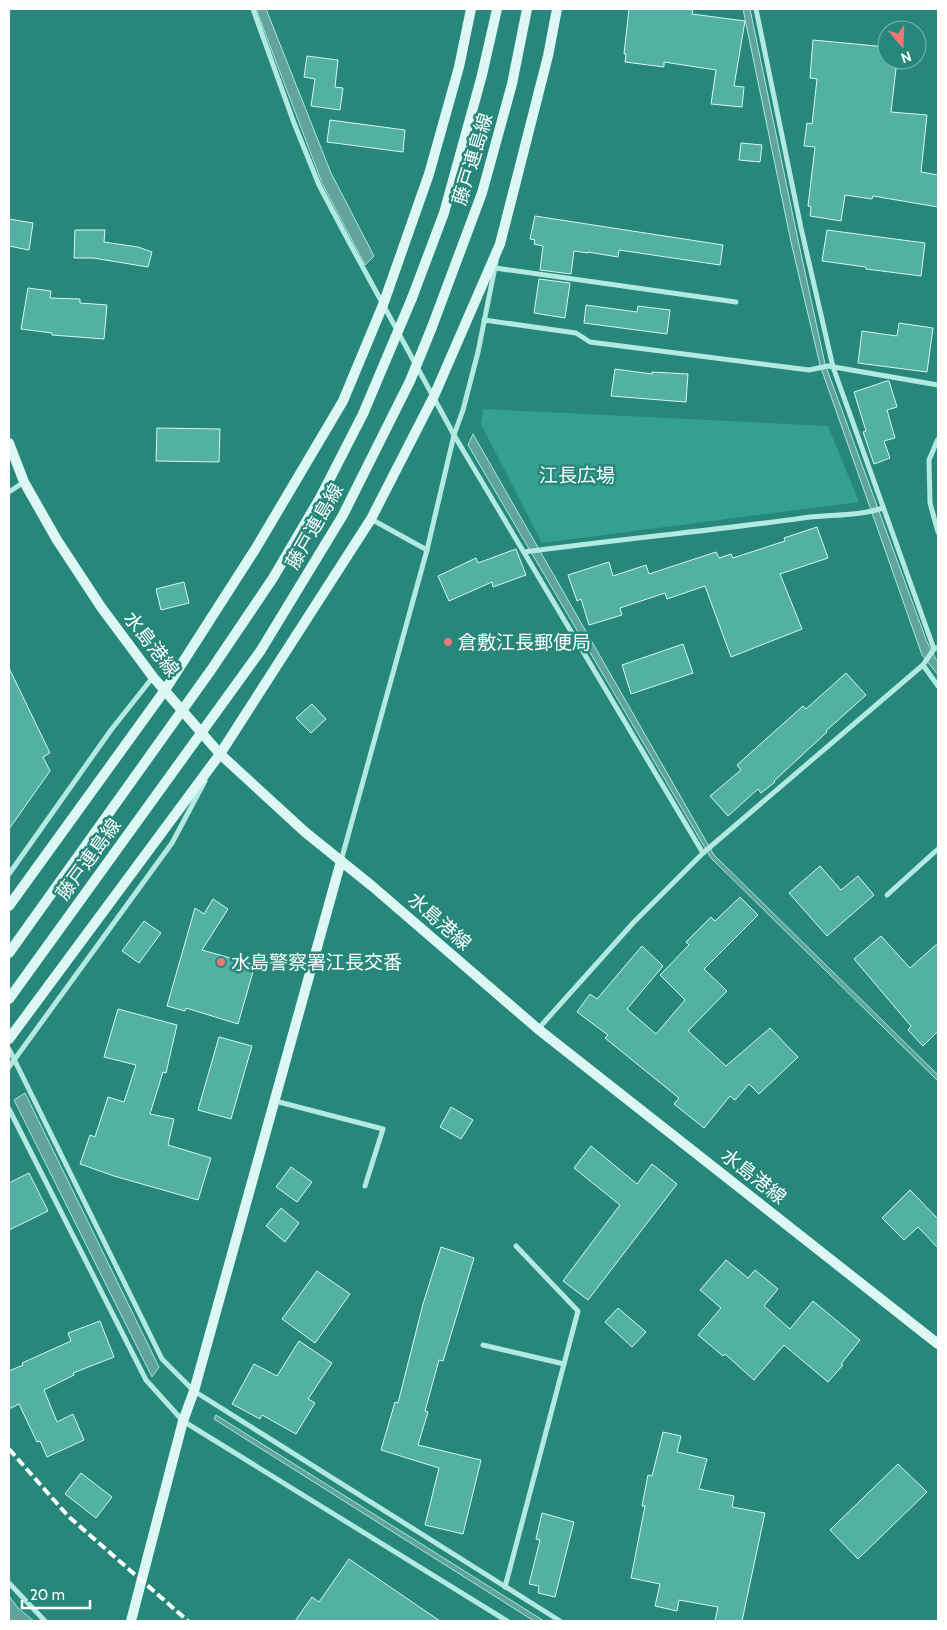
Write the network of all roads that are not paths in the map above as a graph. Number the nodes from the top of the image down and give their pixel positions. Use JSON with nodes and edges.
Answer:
{"nodes":[{"id":1,"x":253,"y":9,"type":"edge"},
{"id":2,"x":471,"y":9,"type":"edge"},
{"id":3,"x":497,"y":9,"type":"edge"},
{"id":4,"x":527,"y":9,"type":"edge"},
{"id":5,"x":557,"y":9,"type":"edge"},
{"id":6,"x":756,"y":9,"type":"edge"},
{"id":7,"x":500,"y":244,"type":"junction"},
{"id":8,"x":495,"y":268,"type":"junction"},
{"id":9,"x":736,"y":302,"type":"dead end"},
{"id":10,"x":383,"y":306,"type":"junction"},
{"id":11,"x":484,"y":320,"type":"junction"},
{"id":12,"x":830,"y":366,"type":"junction"},
{"id":13,"x":938,"y":385,"type":"edge"},
{"id":14,"x":434,"y":396,"type":"junction"},
{"id":15,"x":454,"y":435,"type":"junction"},
{"id":16,"x":938,"y":439,"type":"edge"},
{"id":17,"x":9,"y":443,"type":"edge"},
{"id":18,"x":24,"y":482,"type":"junction"},
{"id":19,"x":9,"y":492,"type":"edge"},
{"id":20,"x":881,"y":508,"type":"junction"},
{"id":21,"x":372,"y":519,"type":"junction"},
{"id":22,"x":938,"y":532,"type":"edge"},
{"id":23,"x":427,"y":550,"type":"junction"},
{"id":24,"x":525,"y":552,"type":"junction"},
{"id":25,"x":935,"y":650,"type":"edge"},
{"id":26,"x":924,"y":663,"type":"junction"},
{"id":27,"x":153,"y":677,"type":"junction"},
{"id":28,"x":938,"y":686,"type":"edge"},
{"id":29,"x":165,"y":690,"type":"junction"},
{"id":30,"x":220,"y":754,"type":"junction"},
{"id":31,"x":938,"y":849,"type":"edge"},
{"id":32,"x":704,"y":852,"type":"junction"},
{"id":33,"x":341,"y":861,"type":"junction"},
{"id":34,"x":9,"y":874,"type":"edge"},
{"id":35,"x":887,"y":895,"type":"dead end"},
{"id":36,"x":9,"y":906,"type":"edge"},
{"id":37,"x":9,"y":952,"type":"edge"},
{"id":38,"x":9,"y":999,"type":"edge"},
{"id":39,"x":538,"y":1029,"type":"junction"},
{"id":40,"x":9,"y":1038,"type":"edge"},
{"id":41,"x":9,"y":1049,"type":"edge"},
{"id":42,"x":14,"y":1060,"type":"junction"},
{"id":43,"x":9,"y":1067,"type":"edge"},
{"id":44,"x":275,"y":1101,"type":"junction"},
{"id":45,"x":9,"y":1109,"type":"edge"},
{"id":46,"x":365,"y":1186,"type":"dead end"},
{"id":47,"x":516,"y":1246,"type":"dead end"},
{"id":48,"x":938,"y":1344,"type":"edge"},
{"id":49,"x":483,"y":1345,"type":"dead end"},
{"id":50,"x":564,"y":1364,"type":"junction"},
{"id":51,"x":194,"y":1391,"type":"junction"},
{"id":52,"x":183,"y":1421,"type":"junction"},
{"id":53,"x":9,"y":1583,"type":"edge"},
{"id":54,"x":505,"y":1587,"type":"junction"},
{"id":55,"x":45,"y":1621,"type":"edge"},
{"id":56,"x":130,"y":1621,"type":"edge"},
{"id":57,"x":507,"y":1621,"type":"edge"},
{"id":58,"x":560,"y":1621,"type":"edge"}],
"edges":[{"from":1,"to":10,"type":"street"},
{"from":2,"to":10,"type":"main road"},
{"from":3,"to":37,"type":"main road","name":"藤戸連島線","bridge":true},
{"from":4,"to":38,"type":"main road","name":"藤戸連島線","bridge":true},
{"from":5,"to":7,"type":"main road"},
{"from":6,"to":12,"type":"street"},
{"from":7,"to":8,"type":"street"},
{"from":7,"to":14,"type":"main road"},
{"from":8,"to":9,"type":"street"},
{"from":8,"to":11,"type":"street"},
{"from":10,"to":14,"type":"street"},
{"from":10,"to":29,"type":"main road"},
{"from":11,"to":12,"type":"street"},
{"from":11,"to":15,"type":"street"},
{"from":12,"to":13,"type":"street"},
{"from":12,"to":20,"type":"street"},
{"from":14,"to":15,"type":"street"},
{"from":14,"to":21,"type":"main road"},
{"from":15,"to":23,"type":"street"},
{"from":15,"to":24,"type":"street"},
{"from":16,"to":22,"type":"street"},
{"from":17,"to":18,"type":"main road","name":"水島港線"},
{"from":18,"to":19,"type":"street"},
{"from":18,"to":27,"type":"main road","name":"水島港線"},
{"from":20,"to":24,"type":"street"},
{"from":20,"to":25,"type":"street"},
{"from":21,"to":23,"type":"street"},
{"from":21,"to":30,"type":"main road"},
{"from":23,"to":33,"type":"street"},
{"from":24,"to":32,"type":"street"},
{"from":25,"to":26,"type":"street"},
{"from":26,"to":28,"type":"street"},
{"from":26,"to":32,"type":"street"},
{"from":27,"to":29,"type":"main road","name":"水島港線"},
{"from":27,"to":34,"type":"street"},
{"from":29,"to":30,"type":"main road","name":"水島港線"},
{"from":29,"to":36,"type":"main road"},
{"from":30,"to":33,"type":"main road","name":"水島港線"},
{"from":30,"to":40,"type":"main road"},
{"from":30,"to":42,"type":"street"},
{"from":31,"to":35,"type":"street"},
{"from":32,"to":39,"type":"street"},
{"from":33,"to":39,"type":"main road","name":"水島港線"},
{"from":33,"to":44,"type":"main road"},
{"from":39,"to":48,"type":"main road","name":"水島港線"},
{"from":41,"to":42,"type":"street"},
{"from":42,"to":43,"type":"street"},
{"from":42,"to":51,"type":"street"},
{"from":44,"to":46,"type":"street"},
{"from":44,"to":51,"type":"main road"},
{"from":45,"to":52,"type":"street"},
{"from":47,"to":50,"type":"street"},
{"from":49,"to":50,"type":"street"},
{"from":50,"to":54,"type":"street"},
{"from":51,"to":52,"type":"main road"},
{"from":51,"to":54,"type":"street"},
{"from":52,"to":56,"type":"main road"},
{"from":52,"to":57,"type":"street"},
{"from":53,"to":55,"type":"street"},
{"from":54,"to":58,"type":"street"}]}
